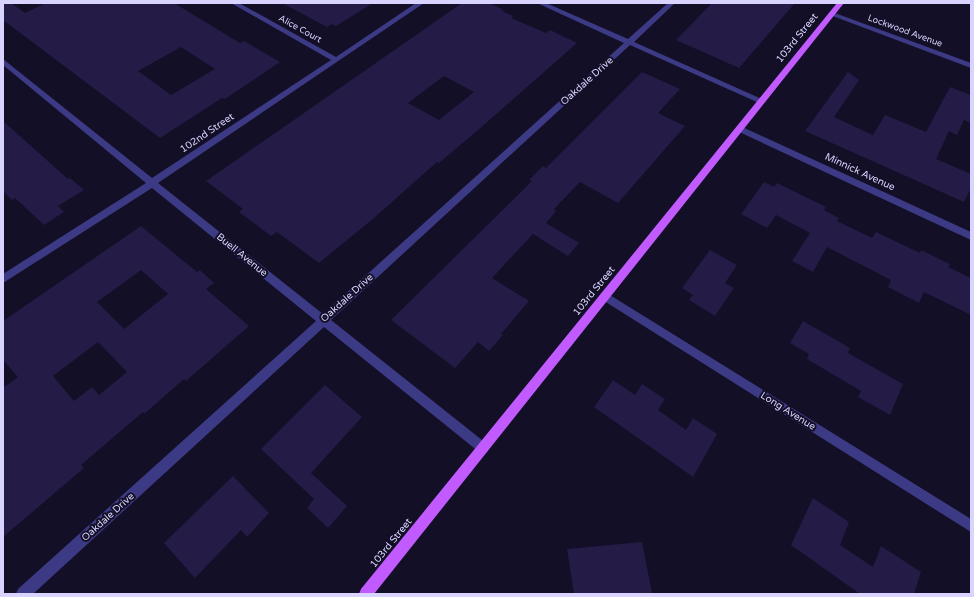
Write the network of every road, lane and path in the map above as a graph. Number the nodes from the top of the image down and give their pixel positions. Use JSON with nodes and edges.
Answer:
{"nodes":[{"id":1,"x":234,"y":3,"type":"edge"},
{"id":2,"x":421,"y":3,"type":"edge"},
{"id":3,"x":540,"y":3,"type":"edge"},
{"id":4,"x":672,"y":3,"type":"edge"},
{"id":5,"x":841,"y":3,"type":"edge"},
{"id":6,"x":832,"y":14,"type":"junction"},
{"id":7,"x":629,"y":43,"type":"junction"},
{"id":8,"x":336,"y":60,"type":"junction"},
{"id":9,"x":3,"y":61,"type":"edge"},
{"id":10,"x":971,"y":66,"type":"edge"},
{"id":11,"x":762,"y":101,"type":"junction"},
{"id":12,"x":740,"y":129,"type":"junction"},
{"id":13,"x":152,"y":183,"type":"junction"},
{"id":14,"x":971,"y":236,"type":"edge"},
{"id":15,"x":3,"y":279,"type":"edge"},
{"id":16,"x":605,"y":296,"type":"junction"},
{"id":17,"x":323,"y":320,"type":"junction"},
{"id":18,"x":483,"y":448,"type":"junction"},
{"id":19,"x":971,"y":526,"type":"edge"},
{"id":20,"x":23,"y":594,"type":"edge"},
{"id":21,"x":366,"y":594,"type":"edge"}],
"edges":[{"from":1,"to":8,"type":"street","name":"Alice Court"},
{"from":2,"to":8,"type":"street","name":"102nd Street"},
{"from":3,"to":7,"type":"street"},
{"from":4,"to":7,"type":"street","name":"Oakdale Drive"},
{"from":5,"to":6,"type":"main road","name":"103rd Street"},
{"from":6,"to":10,"type":"street","name":"Lockwood Avenue"},
{"from":6,"to":11,"type":"main road","name":"103rd Street"},
{"from":7,"to":11,"type":"street"},
{"from":7,"to":17,"type":"street","name":"Oakdale Drive"},
{"from":8,"to":13,"type":"street","name":"102nd Street"},
{"from":9,"to":13,"type":"street","name":"Buell Avenue"},
{"from":11,"to":12,"type":"main road","name":"103rd Street"},
{"from":12,"to":14,"type":"street","name":"Minnick Avenue"},
{"from":12,"to":16,"type":"main road","name":"103rd Street"},
{"from":13,"to":15,"type":"street","name":"102nd Street"},
{"from":13,"to":17,"type":"street","name":"Buell Avenue"},
{"from":16,"to":18,"type":"main road","name":"103rd Street"},
{"from":16,"to":19,"type":"street","name":"Long Avenue"},
{"from":17,"to":18,"type":"street","name":"Buell Avenue"},
{"from":17,"to":20,"type":"street","name":"Oakdale Drive"},
{"from":18,"to":21,"type":"main road","name":"103rd Street"}]}
